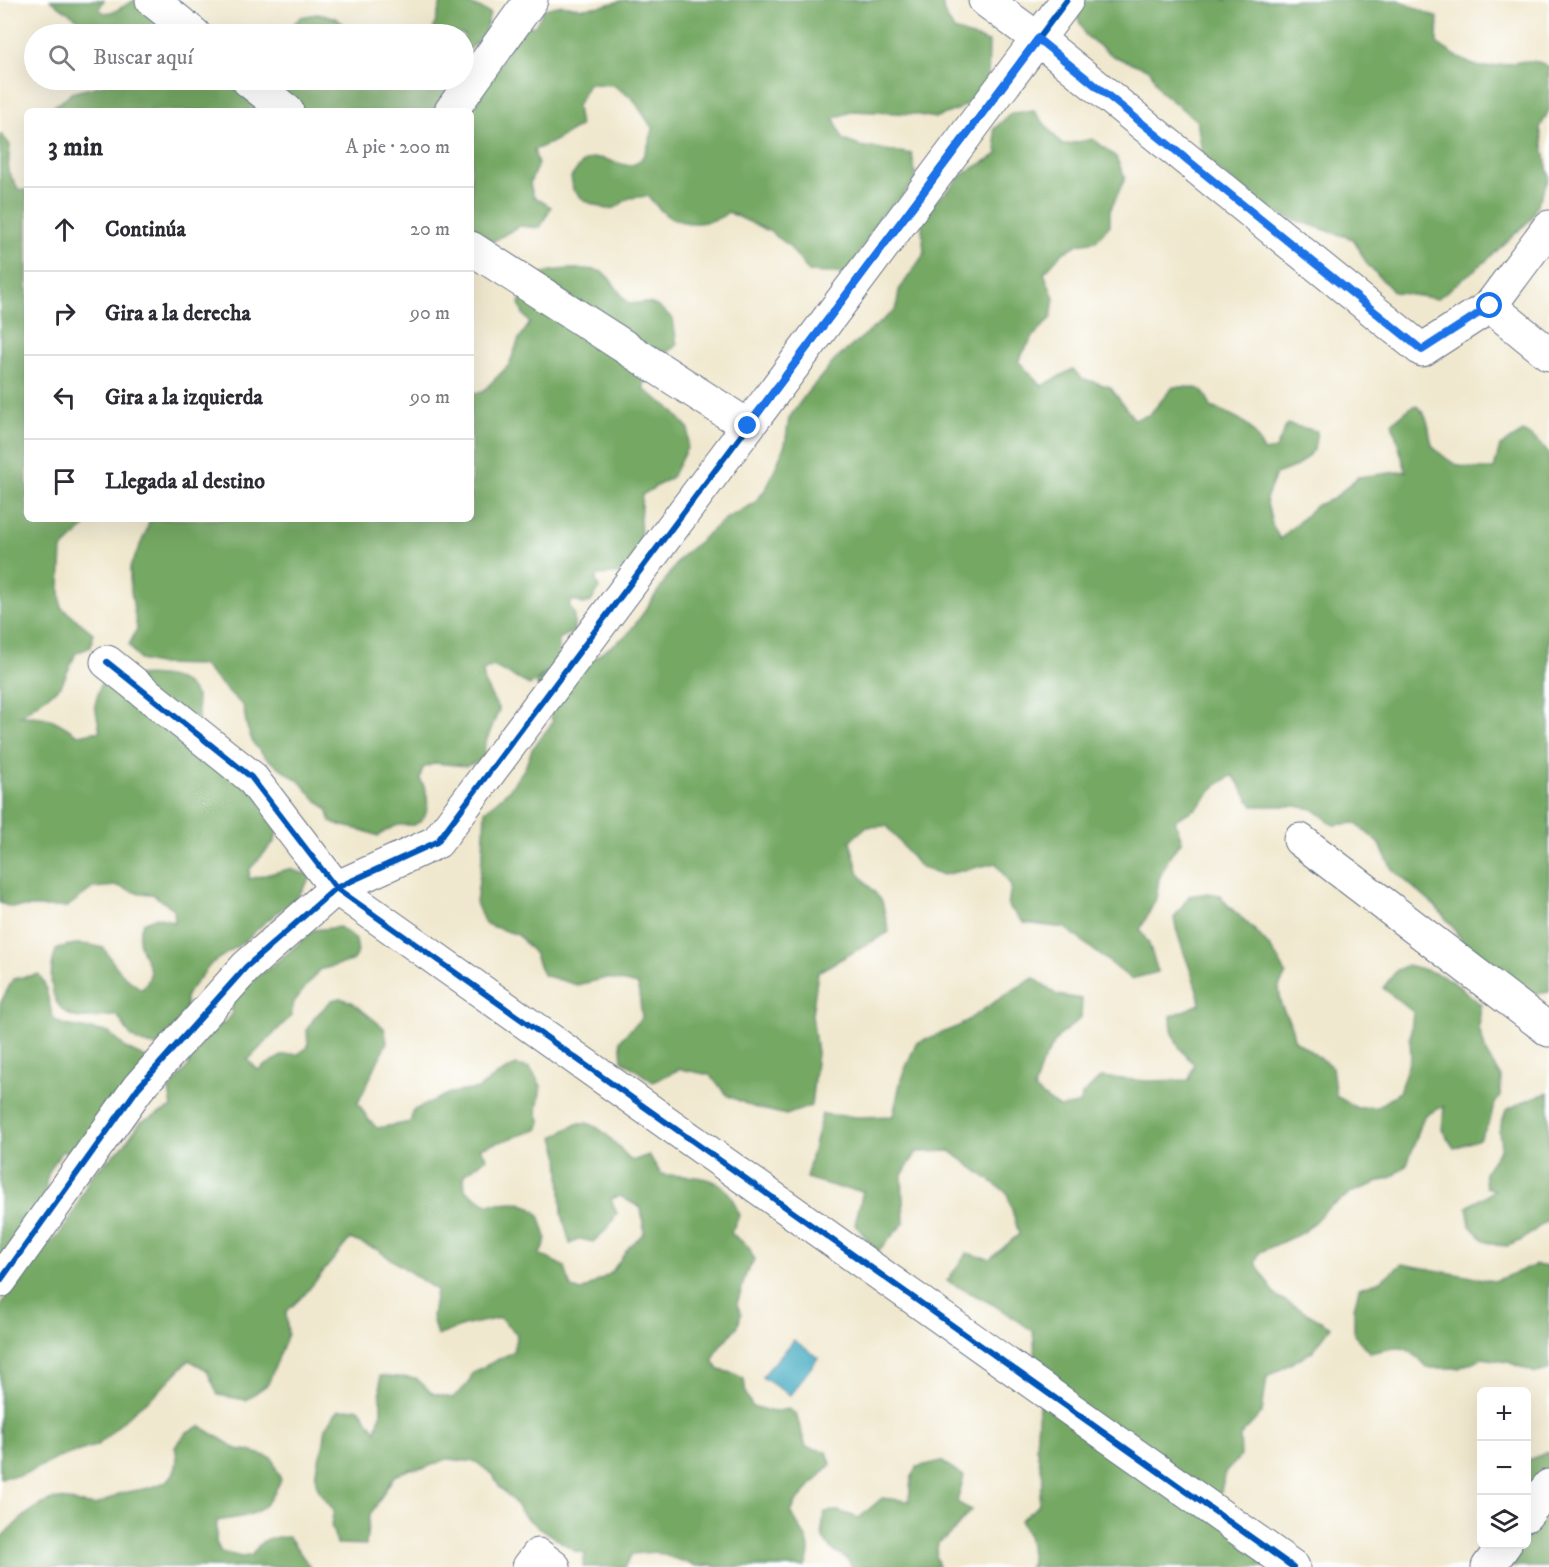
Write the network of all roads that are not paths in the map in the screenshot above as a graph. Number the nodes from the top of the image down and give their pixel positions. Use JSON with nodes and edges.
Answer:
{"nodes":[{"id":1,"x":152,"y":0,"type":"edge"},
{"id":2,"x":531,"y":0,"type":"edge"},
{"id":3,"x":985,"y":0,"type":"edge"},
{"id":4,"x":1067,"y":0,"type":"edge"},
{"id":5,"x":182,"y":24,"type":"edge"},
{"id":6,"x":1038,"y":39,"type":"junction"},
{"id":7,"x":474,"y":79,"type":"edge"},
{"id":8,"x":261,"y":90,"type":"edge"},
{"id":9,"x":466,"y":90,"type":"edge"},
{"id":10,"x":283,"y":108,"type":"edge"},
{"id":11,"x":453,"y":108,"type":"edge"},
{"id":12,"x":1549,"y":227,"type":"edge"},
{"id":13,"x":474,"y":250,"type":"edge"},
{"id":14,"x":1490,"y":306,"type":"junction"},
{"id":15,"x":1549,"y":354,"type":"edge"},
{"id":16,"x":748,"y":426,"type":"junction"},
{"id":17,"x":107,"y":662,"type":"dead end"},
{"id":18,"x":1300,"y":840,"type":"dead end"},
{"id":19,"x":336,"y":888,"type":"junction"},
{"id":20,"x":1549,"y":1030,"type":"edge"},
{"id":21,"x":0,"y":1281,"type":"edge"},
{"id":22,"x":1549,"y":1486,"type":"edge"},
{"id":23,"x":1531,"y":1510,"type":"edge"},
{"id":24,"x":1502,"y":1549,"type":"edge"},
{"id":25,"x":1293,"y":1567,"type":"edge"},
{"id":26,"x":1488,"y":1567,"type":"edge"}],
"edges":[{"from":1,"to":5,"type":"street"},
{"from":2,"to":7,"type":"street"},
{"from":3,"to":6,"type":"street"},
{"from":4,"to":6,"type":"street"},
{"from":6,"to":14,"type":"street"},
{"from":6,"to":16,"type":"street"},
{"from":8,"to":10,"type":"street"},
{"from":9,"to":11,"type":"street"},
{"from":12,"to":14,"type":"street"},
{"from":13,"to":16,"type":"street"},
{"from":14,"to":15,"type":"street"},
{"from":16,"to":19,"type":"street"},
{"from":17,"to":19,"type":"street"},
{"from":18,"to":20,"type":"street"},
{"from":19,"to":21,"type":"street"},
{"from":19,"to":25,"type":"street"},
{"from":22,"to":23,"type":"street"},
{"from":24,"to":26,"type":"street"}]}
